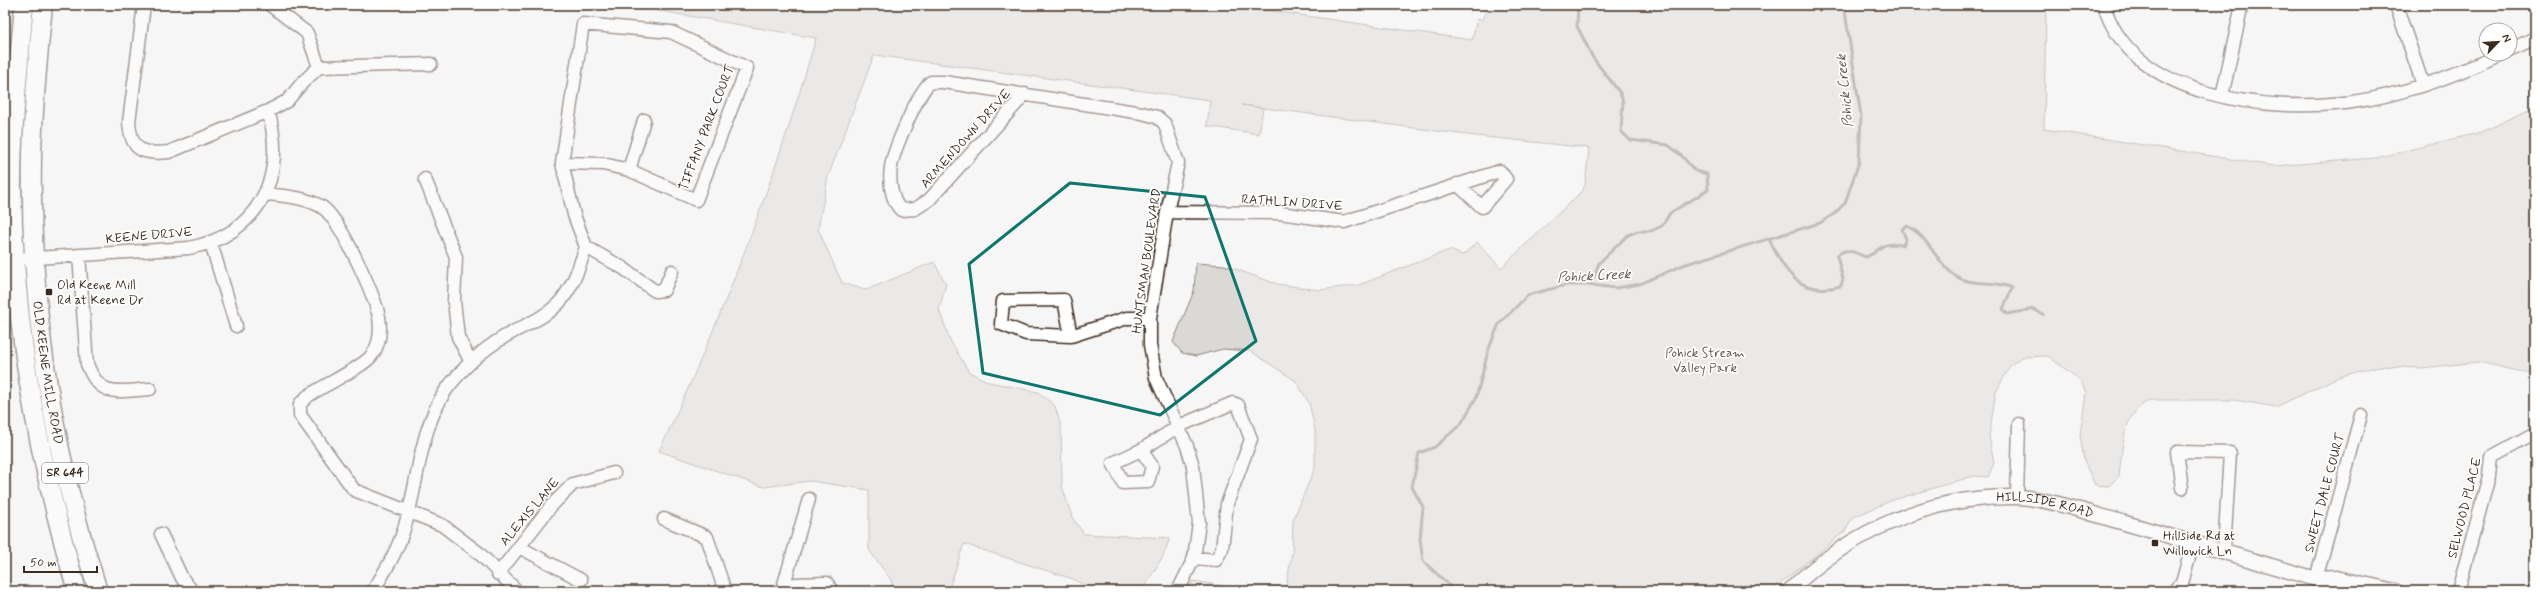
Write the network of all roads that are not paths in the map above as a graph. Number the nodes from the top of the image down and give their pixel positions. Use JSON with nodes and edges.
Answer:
{"nodes":[{"id":1,"x":24,"y":5,"type":"edge"},
{"id":2,"x":43,"y":5,"type":"edge"},
{"id":3,"x":144,"y":5,"type":"edge"},
{"id":4,"x":270,"y":5,"type":"edge"},
{"id":5,"x":2104,"y":5,"type":"edge"},
{"id":6,"x":2242,"y":5,"type":"edge"},
{"id":7,"x":2396,"y":5,"type":"edge"},
{"id":8,"x":2535,"y":38,"type":"edge"},
{"id":9,"x":2518,"y":46,"type":"edge"},
{"id":10,"x":2481,"y":62,"type":"edge"},
{"id":11,"x":431,"y":64,"type":"dead end"},
{"id":12,"x":320,"y":67,"type":"junction"},
{"id":13,"x":2423,"y":85,"type":"junction"},
{"id":14,"x":1025,"y":94,"type":"junction"},
{"id":15,"x":2222,"y":96,"type":"junction"},
{"id":16,"x":268,"y":111,"type":"junction"},
{"id":17,"x":644,"y":120,"type":"dead end"},
{"id":18,"x":562,"y":163,"type":"junction"},
{"id":19,"x":1178,"y":164,"type":"joint"},
{"id":20,"x":629,"y":170,"type":"junction"},
{"id":21,"x":425,"y":179,"type":"dead end"},
{"id":22,"x":1456,"y":184,"type":"dead end"},
{"id":23,"x":266,"y":194,"type":"junction"},
{"id":24,"x":1167,"y":212,"type":"junction"},
{"id":25,"x":211,"y":243,"type":"junction"},
{"id":26,"x":586,"y":247,"type":"junction"},
{"id":27,"x":79,"y":255,"type":"junction"},
{"id":28,"x":34,"y":256,"type":"junction"},
{"id":29,"x":10,"y":259,"type":"edge"},
{"id":30,"x":672,"y":271,"type":"dead end"},
{"id":31,"x":1150,"y":318,"type":"junction"},
{"id":32,"x":236,"y":326,"type":"dead end"},
{"id":33,"x":1071,"y":336,"type":"junction"},
{"id":34,"x":471,"y":362,"type":"junction"},
{"id":35,"x":150,"y":389,"type":"dead end"},
{"id":36,"x":2361,"y":414,"type":"dead end"},
{"id":37,"x":2019,"y":424,"type":"dead end"},
{"id":38,"x":1179,"y":426,"type":"junction"},
{"id":39,"x":2535,"y":433,"type":"edge"},
{"id":40,"x":1141,"y":450,"type":"dead end"},
{"id":41,"x":614,"y":473,"type":"dead end"},
{"id":42,"x":2182,"y":488,"type":"dead end"},
{"id":43,"x":2017,"y":497,"type":"junction"},
{"id":44,"x":809,"y":499,"type":"dead end"},
{"id":45,"x":408,"y":513,"type":"junction"},
{"id":46,"x":664,"y":518,"type":"dead end"},
{"id":47,"x":161,"y":534,"type":"dead end"},
{"id":48,"x":2193,"y":543,"type":"junction"},
{"id":49,"x":519,"y":546,"type":"junction"},
{"id":50,"x":2224,"y":552,"type":"junction"},
{"id":51,"x":1194,"y":558,"type":"junction"},
{"id":52,"x":498,"y":574,"type":"junction"},
{"id":53,"x":2316,"y":579,"type":"junction"},
{"id":54,"x":581,"y":580,"type":"dead end"},
{"id":55,"x":77,"y":591,"type":"edge"},
{"id":56,"x":98,"y":591,"type":"edge"},
{"id":57,"x":192,"y":591,"type":"edge"},
{"id":58,"x":373,"y":591,"type":"edge"},
{"id":59,"x":517,"y":591,"type":"edge"},
{"id":60,"x":725,"y":591,"type":"edge"},
{"id":61,"x":782,"y":591,"type":"edge"},
{"id":62,"x":788,"y":591,"type":"edge"},
{"id":63,"x":832,"y":591,"type":"edge"},
{"id":64,"x":1178,"y":591,"type":"edge"},
{"id":65,"x":1789,"y":591,"type":"edge"},
{"id":66,"x":2175,"y":591,"type":"edge"},
{"id":67,"x":2338,"y":591,"type":"edge"},
{"id":68,"x":2396,"y":591,"type":"edge"},
{"id":69,"x":2458,"y":591,"type":"edge"}],
"edges":[{"from":1,"to":29,"type":"main road","name":"OLD KEENE MILL ROAD","number":"SR 644"},
{"from":2,"to":28,"type":"main road","name":"OLD KEENE MILL ROAD","number":"SR 644"},
{"from":3,"to":16,"type":"street"},
{"from":4,"to":12,"type":"street"},
{"from":5,"to":15,"type":"street"},
{"from":6,"to":15,"type":"street"},
{"from":7,"to":13,"type":"street"},
{"from":8,"to":9,"type":"street"},
{"from":10,"to":13,"type":"street"},
{"from":11,"to":12,"type":"street"},
{"from":12,"to":16,"type":"street"},
{"from":13,"to":15,"type":"street"},
{"from":14,"to":14,"type":"street","name":"ARMENDOWN DRIVE"},
{"from":14,"to":19,"type":"street","name":"ARMENDOWN DRIVE"},
{"from":16,"to":23,"type":"street","name":"KEENE DRIVE"},
{"from":17,"to":20,"type":"street"},
{"from":18,"to":20,"type":"street","name":"TIFFANY PARK COURT"},
{"from":18,"to":20,"type":"street","name":"TIFFANY PARK COURT"},
{"from":18,"to":26,"type":"street","name":"TIFFANY PARK COURT"},
{"from":19,"to":24,"type":"street","name":"HUNTSMAN BOULEVARD"},
{"from":21,"to":34,"type":"street"},
{"from":22,"to":24,"type":"street","name":"RATHLIN DRIVE"},
{"from":23,"to":25,"type":"street","name":"KEENE DRIVE"},
{"from":23,"to":45,"type":"street"},
{"from":24,"to":31,"type":"street","name":"HUNTSMAN BOULEVARD"},
{"from":25,"to":27,"type":"street","name":"KEENE DRIVE"},
{"from":25,"to":32,"type":"street"},
{"from":26,"to":30,"type":"street"},
{"from":26,"to":34,"type":"street"},
{"from":27,"to":28,"type":"street","name":"KEENE DRIVE"},
{"from":27,"to":35,"type":"street"},
{"from":28,"to":29,"type":"street","name":"KEENE DRIVE"},
{"from":28,"to":56,"type":"main road","name":"OLD KEENE MILL ROAD","number":"SR 644"},
{"from":29,"to":55,"type":"main road","name":"OLD KEENE MILL ROAD","number":"SR 644"},
{"from":31,"to":33,"type":"street"},
{"from":31,"to":38,"type":"street","name":"HUNTSMAN BOULEVARD"},
{"from":33,"to":33,"type":"street"},
{"from":34,"to":45,"type":"street"},
{"from":36,"to":53,"type":"street","name":"SWEET DALE COURT"},
{"from":37,"to":43,"type":"street"},
{"from":38,"to":40,"type":"street"},
{"from":38,"to":51,"type":"street","name":"HUNTSMAN BOULEVARD"},
{"from":38,"to":51,"type":"street"},
{"from":39,"to":69,"type":"street","name":"SELWOOD PLACE"},
{"from":41,"to":49,"type":"street","name":"ALEXIS LANE"},
{"from":42,"to":50,"type":"street"},
{"from":43,"to":48,"type":"street","name":"HILLSIDE ROAD"},
{"from":43,"to":65,"type":"street","name":"HILLSIDE ROAD"},
{"from":44,"to":61,"type":"street"},
{"from":45,"to":52,"type":"street"},
{"from":45,"to":58,"type":"street"},
{"from":46,"to":60,"type":"street"},
{"from":47,"to":57,"type":"street"},
{"from":48,"to":50,"type":"street","name":"HILLSIDE ROAD"},
{"from":48,"to":66,"type":"street"},
{"from":49,"to":52,"type":"street","name":"ALEXIS LANE"},
{"from":49,"to":54,"type":"street"},
{"from":50,"to":53,"type":"street","name":"HILLSIDE ROAD"},
{"from":51,"to":64,"type":"street","name":"HUNTSMAN BOULEVARD"},
{"from":52,"to":59,"type":"street"},
{"from":53,"to":67,"type":"street","name":"HILLSIDE ROAD"},
{"from":53,"to":68,"type":"street","name":"HILLSIDE ROAD"},
{"from":62,"to":63,"type":"street"}]}
